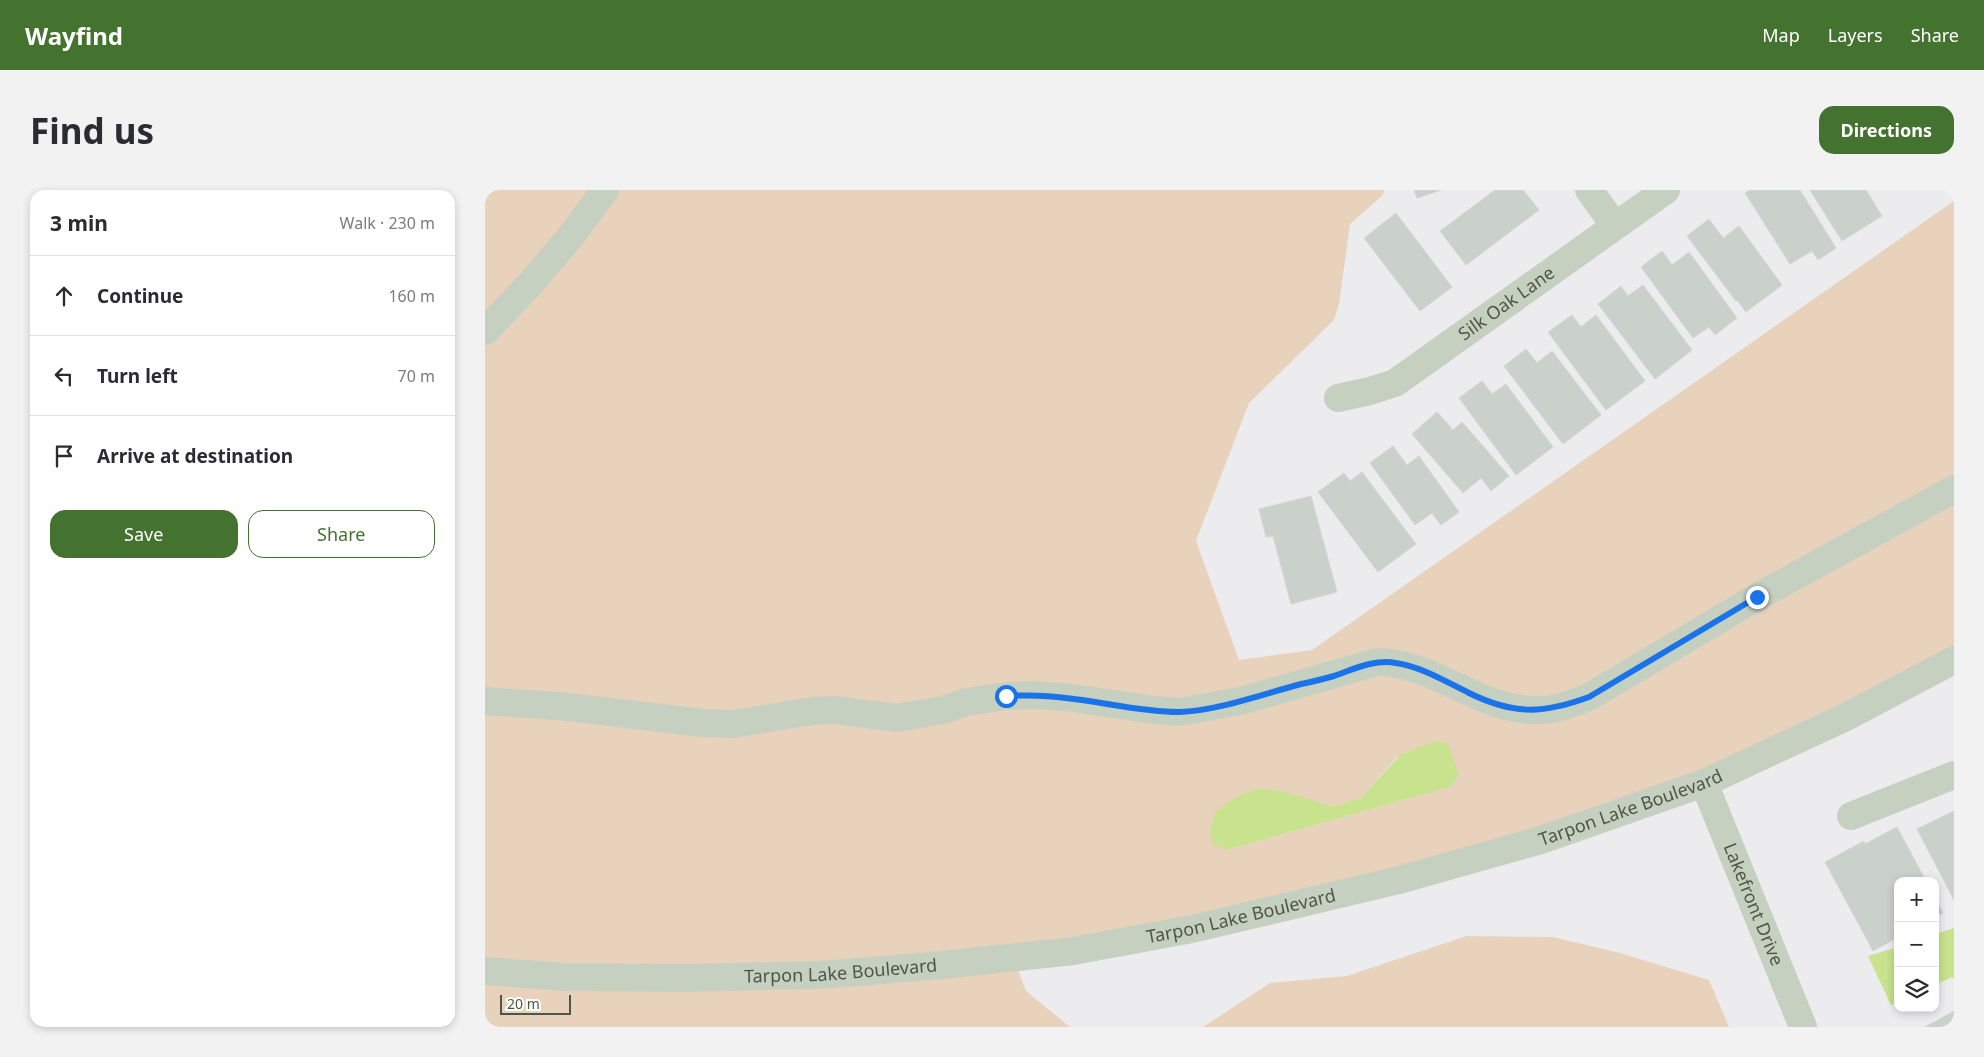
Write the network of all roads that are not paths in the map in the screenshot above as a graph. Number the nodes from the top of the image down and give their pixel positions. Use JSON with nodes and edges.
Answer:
{"nodes":[{"id":1,"x":605,"y":190,"type":"edge"},
{"id":2,"x":1589,"y":190,"type":"edge"},
{"id":3,"x":1666,"y":190,"type":"edge"},
{"id":4,"x":1615,"y":226,"type":"junction"},
{"id":5,"x":485,"y":330,"type":"edge"},
{"id":6,"x":1338,"y":398,"type":"dead end"},
{"id":7,"x":1954,"y":489,"type":"edge"},
{"id":8,"x":1954,"y":660,"type":"edge"},
{"id":9,"x":485,"y":701,"type":"edge"},
{"id":10,"x":1954,"y":775,"type":"edge"},
{"id":11,"x":1704,"y":783,"type":"junction"},
{"id":12,"x":1851,"y":816,"type":"dead end"},
{"id":13,"x":485,"y":971,"type":"edge"},
{"id":14,"x":1803,"y":1027,"type":"edge"}],
"edges":[{"from":1,"to":5,"type":"street"},
{"from":2,"to":4,"type":"street"},
{"from":3,"to":4,"type":"street","name":"Silk Oak Lane"},
{"from":4,"to":6,"type":"street","name":"Silk Oak Lane"},
{"from":7,"to":9,"type":"street"},
{"from":8,"to":11,"type":"street","name":"Tarpon Lake Boulevard"},
{"from":10,"to":12,"type":"street"},
{"from":11,"to":13,"type":"street","name":"Tarpon Lake Boulevard"},
{"from":11,"to":14,"type":"street","name":"Lakefront Drive"}]}
